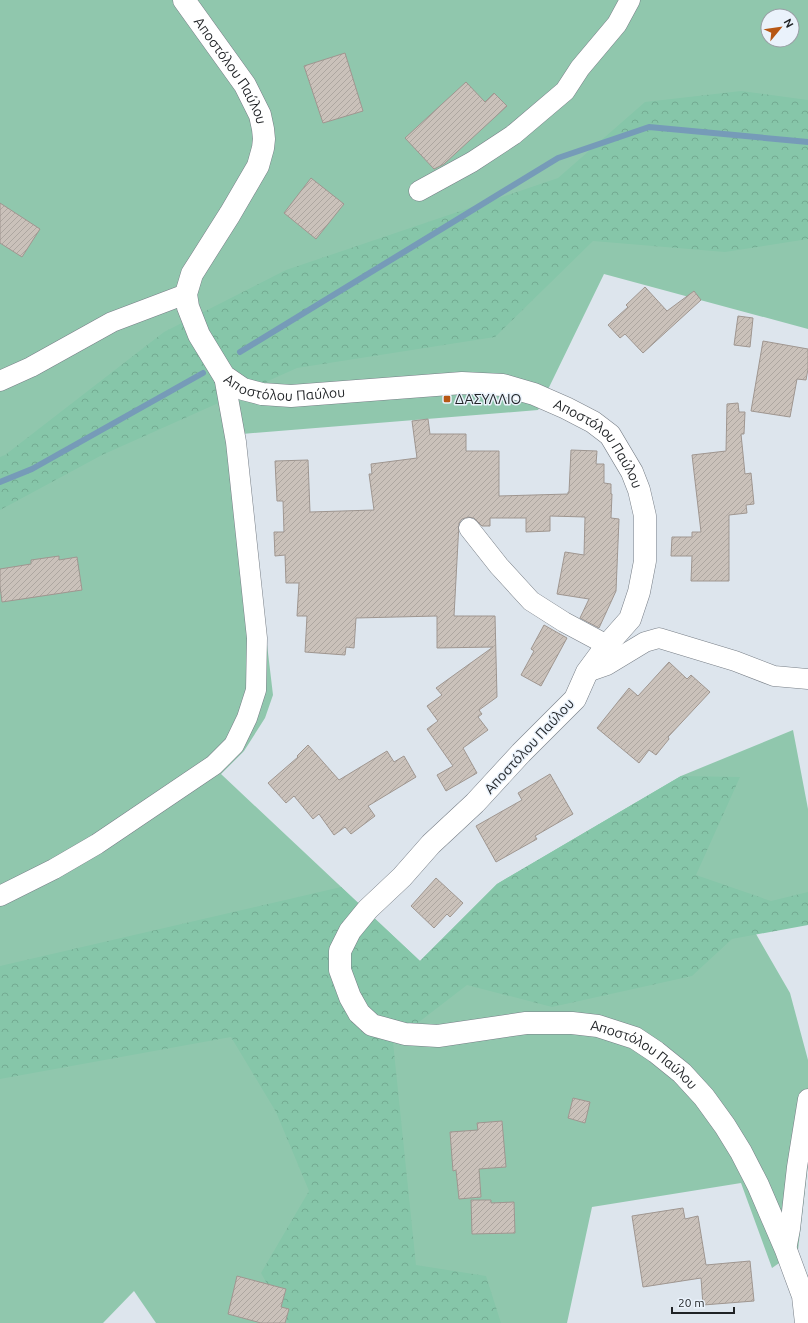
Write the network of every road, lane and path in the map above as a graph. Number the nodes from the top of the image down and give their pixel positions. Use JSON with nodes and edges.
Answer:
{"nodes":[{"id":1,"x":184,"y":0,"type":"edge"},
{"id":2,"x":630,"y":0,"type":"edge"},
{"id":3,"x":419,"y":191,"type":"dead end"},
{"id":4,"x":186,"y":294,"type":"junction"},
{"id":5,"x":224,"y":376,"type":"junction"},
{"id":6,"x":0,"y":380,"type":"edge"},
{"id":7,"x":469,"y":528,"type":"dead end"},
{"id":8,"x":607,"y":645,"type":"junction"},
{"id":9,"x":587,"y":672,"type":"junction"},
{"id":10,"x":808,"y":679,"type":"edge"},
{"id":11,"x":0,"y":896,"type":"edge"},
{"id":12,"x":808,"y":1099,"type":"edge"},
{"id":13,"x":786,"y":1250,"type":"junction"},
{"id":14,"x":806,"y":1323,"type":"edge"}],
"edges":[{"from":1,"to":4,"type":"street","name":"Αποστόλου Παύλου"},
{"from":2,"to":3,"type":"street"},
{"from":4,"to":5,"type":"street","name":"Αποστόλου Παύλου"},
{"from":4,"to":6,"type":"street"},
{"from":5,"to":8,"type":"street","name":"Αποστόλου Παύλου"},
{"from":5,"to":11,"type":"street"},
{"from":7,"to":8,"type":"street"},
{"from":8,"to":9,"type":"street","name":"Αποστόλου Παύλου"},
{"from":9,"to":10,"type":"street"},
{"from":9,"to":13,"type":"street","name":"Αποστόλου Παύλου"},
{"from":12,"to":13,"type":"street"},
{"from":13,"to":14,"type":"street","name":"Αποστόλου Παύλου"}]}
